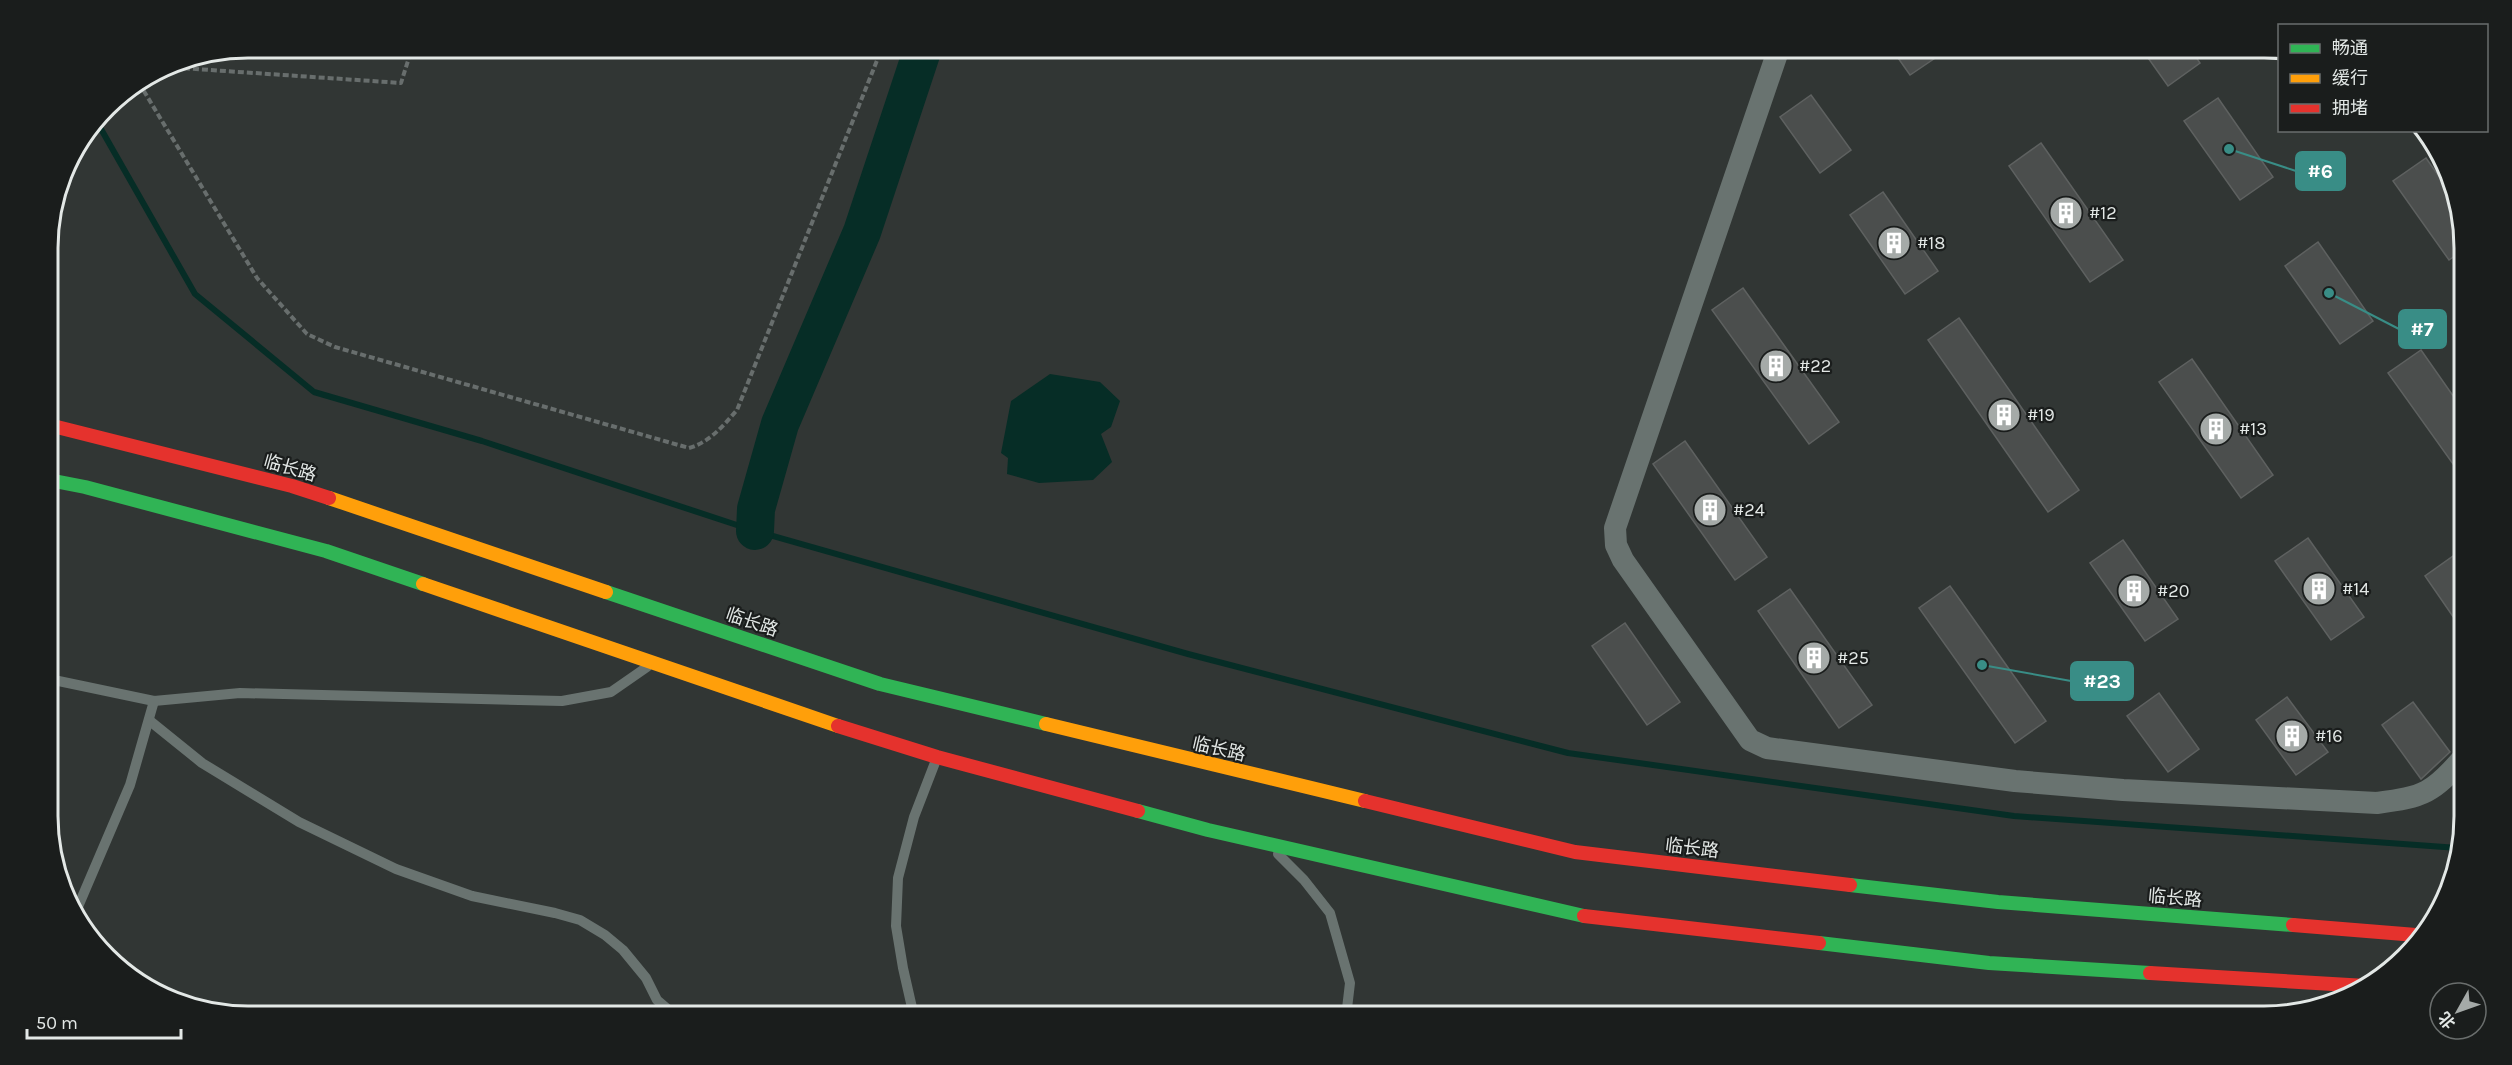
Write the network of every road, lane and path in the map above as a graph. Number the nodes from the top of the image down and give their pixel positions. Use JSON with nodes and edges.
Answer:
{"nodes":[{"id":1,"x":1776,"y":58,"type":"edge"},
{"id":2,"x":409,"y":59,"type":"edge"},
{"id":3,"x":878,"y":59,"type":"edge"},
{"id":4,"x":189,"y":69,"type":"edge"},
{"id":5,"x":143,"y":91,"type":"edge"},
{"id":6,"x":59,"y":428,"type":"edge"},
{"id":7,"x":59,"y":482,"type":"edge"},
{"id":8,"x":653,"y":663,"type":"junction"},
{"id":9,"x":59,"y":682,"type":"edge"},
{"id":10,"x":154,"y":701,"type":"junction"},
{"id":11,"x":150,"y":721,"type":"junction"},
{"id":12,"x":937,"y":757,"type":"junction"},
{"id":13,"x":2454,"y":769,"type":"edge"},
{"id":14,"x":1266,"y":843,"type":"junction"},
{"id":15,"x":79,"y":903,"type":"edge"},
{"id":16,"x":2412,"y":935,"type":"edge"},
{"id":17,"x":2351,"y":985,"type":"edge"},
{"id":18,"x":664,"y":1006,"type":"edge"},
{"id":19,"x":912,"y":1006,"type":"edge"},
{"id":20,"x":1347,"y":1006,"type":"edge"}],
"edges":[{"from":1,"to":13,"type":"street"},
{"from":2,"to":4,"type":"path"},
{"from":3,"to":5,"type":"path"},
{"from":6,"to":16,"type":"main road","name":"临长路"},
{"from":7,"to":8,"type":"main road"},
{"from":8,"to":10,"type":"lane"},
{"from":8,"to":12,"type":"main road"},
{"from":9,"to":10,"type":"lane"},
{"from":10,"to":11,"type":"lane"},
{"from":11,"to":15,"type":"lane"},
{"from":11,"to":18,"type":"lane"},
{"from":12,"to":14,"type":"main road"},
{"from":12,"to":19,"type":"lane"},
{"from":14,"to":17,"type":"main road"},
{"from":14,"to":20,"type":"lane"}]}
